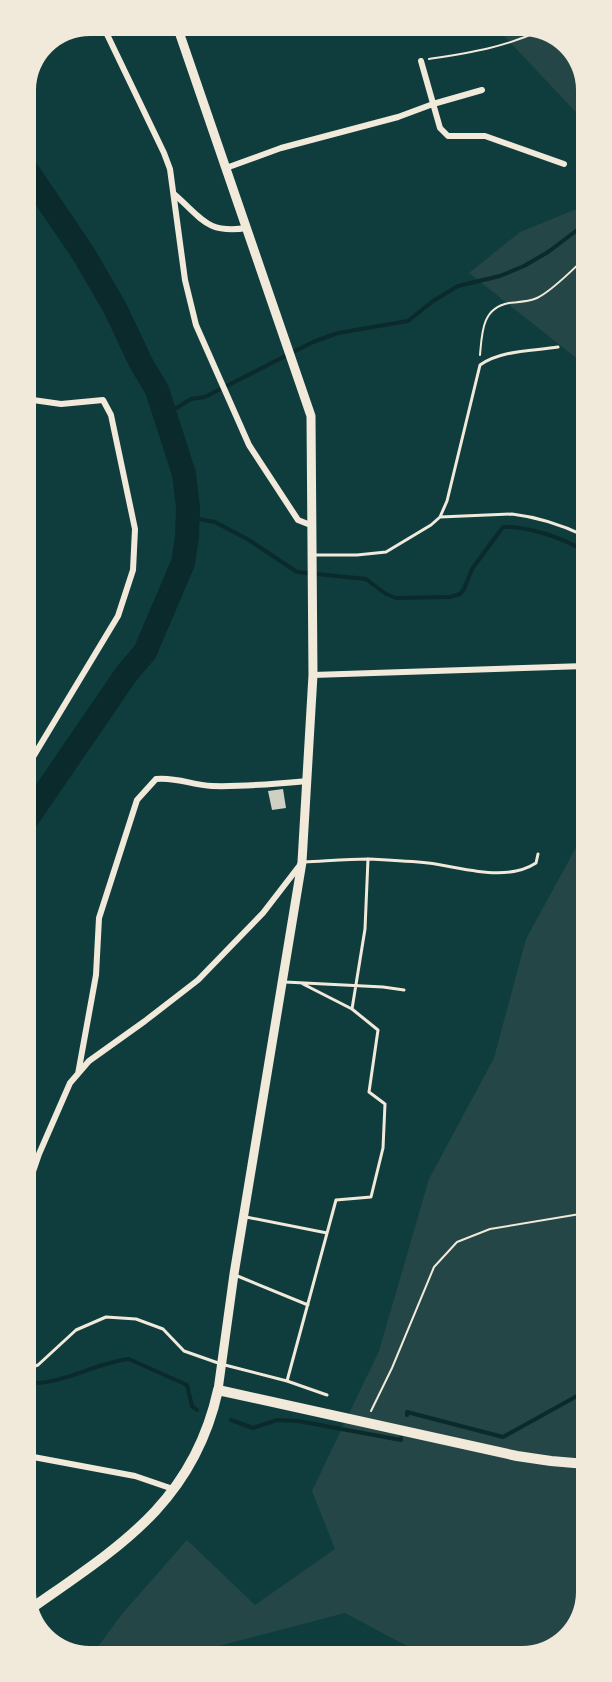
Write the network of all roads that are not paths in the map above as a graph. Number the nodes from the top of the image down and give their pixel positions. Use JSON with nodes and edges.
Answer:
{"nodes":[{"id":1,"x":108,"y":36,"type":"edge"},
{"id":2,"x":180,"y":36,"type":"edge"},
{"id":3,"x":421,"y":61,"type":"road end"},
{"id":4,"x":482,"y":90,"type":"dead end"},
{"id":5,"x":433,"y":104,"type":"junction"},
{"id":6,"x":564,"y":164,"type":"dead end"},
{"id":7,"x":226,"y":168,"type":"junction"},
{"id":8,"x":173,"y":193,"type":"junction"},
{"id":9,"x":247,"y":228,"type":"junction"},
{"id":10,"x":558,"y":347,"type":"dead end"},
{"id":11,"x":36,"y":400,"type":"edge"},
{"id":12,"x":440,"y":518,"type":"junction"},
{"id":13,"x":313,"y":526,"type":"junction"},
{"id":14,"x":576,"y":532,"type":"edge"},
{"id":15,"x":312,"y":555,"type":"junction"},
{"id":16,"x":576,"y":666,"type":"edge"},
{"id":17,"x":313,"y":675,"type":"junction"},
{"id":18,"x":36,"y":753,"type":"edge"},
{"id":19,"x":307,"y":781,"type":"junction"},
{"id":20,"x":538,"y":854,"type":"dead end"},
{"id":21,"x":368,"y":859,"type":"junction"},
{"id":22,"x":302,"y":862,"type":"junction"},
{"id":23,"x":283,"y":982,"type":"junction"},
{"id":24,"x":301,"y":983,"type":"junction"},
{"id":25,"x":356,"y":985,"type":"junction"},
{"id":26,"x":404,"y":990,"type":"dead end"},
{"id":27,"x":352,"y":1008,"type":"junction"},
{"id":28,"x":78,"y":1074,"type":"junction"},
{"id":29,"x":36,"y":1163,"type":"edge"},
{"id":30,"x":244,"y":1216,"type":"junction"},
{"id":31,"x":327,"y":1233,"type":"junction"},
{"id":32,"x":234,"y":1274,"type":"junction"},
{"id":33,"x":309,"y":1305,"type":"junction"},
{"id":34,"x":221,"y":1364,"type":"junction"},
{"id":35,"x":36,"y":1366,"type":"edge"},
{"id":36,"x":287,"y":1381,"type":"junction"},
{"id":37,"x":218,"y":1390,"type":"junction"},
{"id":38,"x":327,"y":1395,"type":"dead end"},
{"id":39,"x":36,"y":1457,"type":"edge"},
{"id":40,"x":576,"y":1463,"type":"edge"},
{"id":41,"x":174,"y":1489,"type":"junction"},
{"id":42,"x":37,"y":1603,"type":"edge"}],
"edges":[{"from":1,"to":8,"type":"street"},
{"from":2,"to":7,"type":"main road"},
{"from":3,"to":5,"type":"street"},
{"from":4,"to":5,"type":"street"},
{"from":5,"to":6,"type":"street"},
{"from":5,"to":7,"type":"street"},
{"from":7,"to":9,"type":"main road"},
{"from":8,"to":9,"type":"street"},
{"from":8,"to":13,"type":"street"},
{"from":9,"to":13,"type":"main road"},
{"from":10,"to":12,"type":"lane"},
{"from":11,"to":18,"type":"street"},
{"from":12,"to":14,"type":"lane"},
{"from":12,"to":15,"type":"lane"},
{"from":13,"to":15,"type":"main road"},
{"from":15,"to":17,"type":"main road"},
{"from":16,"to":17,"type":"street"},
{"from":17,"to":19,"type":"main road"},
{"from":19,"to":22,"type":"main road"},
{"from":19,"to":28,"type":"street"},
{"from":20,"to":21,"type":"lane"},
{"from":21,"to":22,"type":"lane"},
{"from":21,"to":25,"type":"lane"},
{"from":22,"to":23,"type":"main road"},
{"from":22,"to":28,"type":"street"},
{"from":23,"to":24,"type":"lane"},
{"from":23,"to":30,"type":"main road"},
{"from":24,"to":25,"type":"lane"},
{"from":24,"to":27,"type":"lane"},
{"from":25,"to":26,"type":"lane"},
{"from":25,"to":27,"type":"lane"},
{"from":27,"to":31,"type":"lane"},
{"from":28,"to":29,"type":"street"},
{"from":30,"to":31,"type":"lane"},
{"from":30,"to":32,"type":"main road"},
{"from":31,"to":33,"type":"lane"},
{"from":32,"to":33,"type":"lane"},
{"from":32,"to":34,"type":"main road"},
{"from":33,"to":36,"type":"lane"},
{"from":34,"to":35,"type":"lane"},
{"from":34,"to":36,"type":"lane"},
{"from":34,"to":37,"type":"main road"},
{"from":36,"to":38,"type":"lane"},
{"from":37,"to":40,"type":"main road"},
{"from":37,"to":41,"type":"main road"},
{"from":39,"to":41,"type":"street"},
{"from":41,"to":42,"type":"main road"}]}
